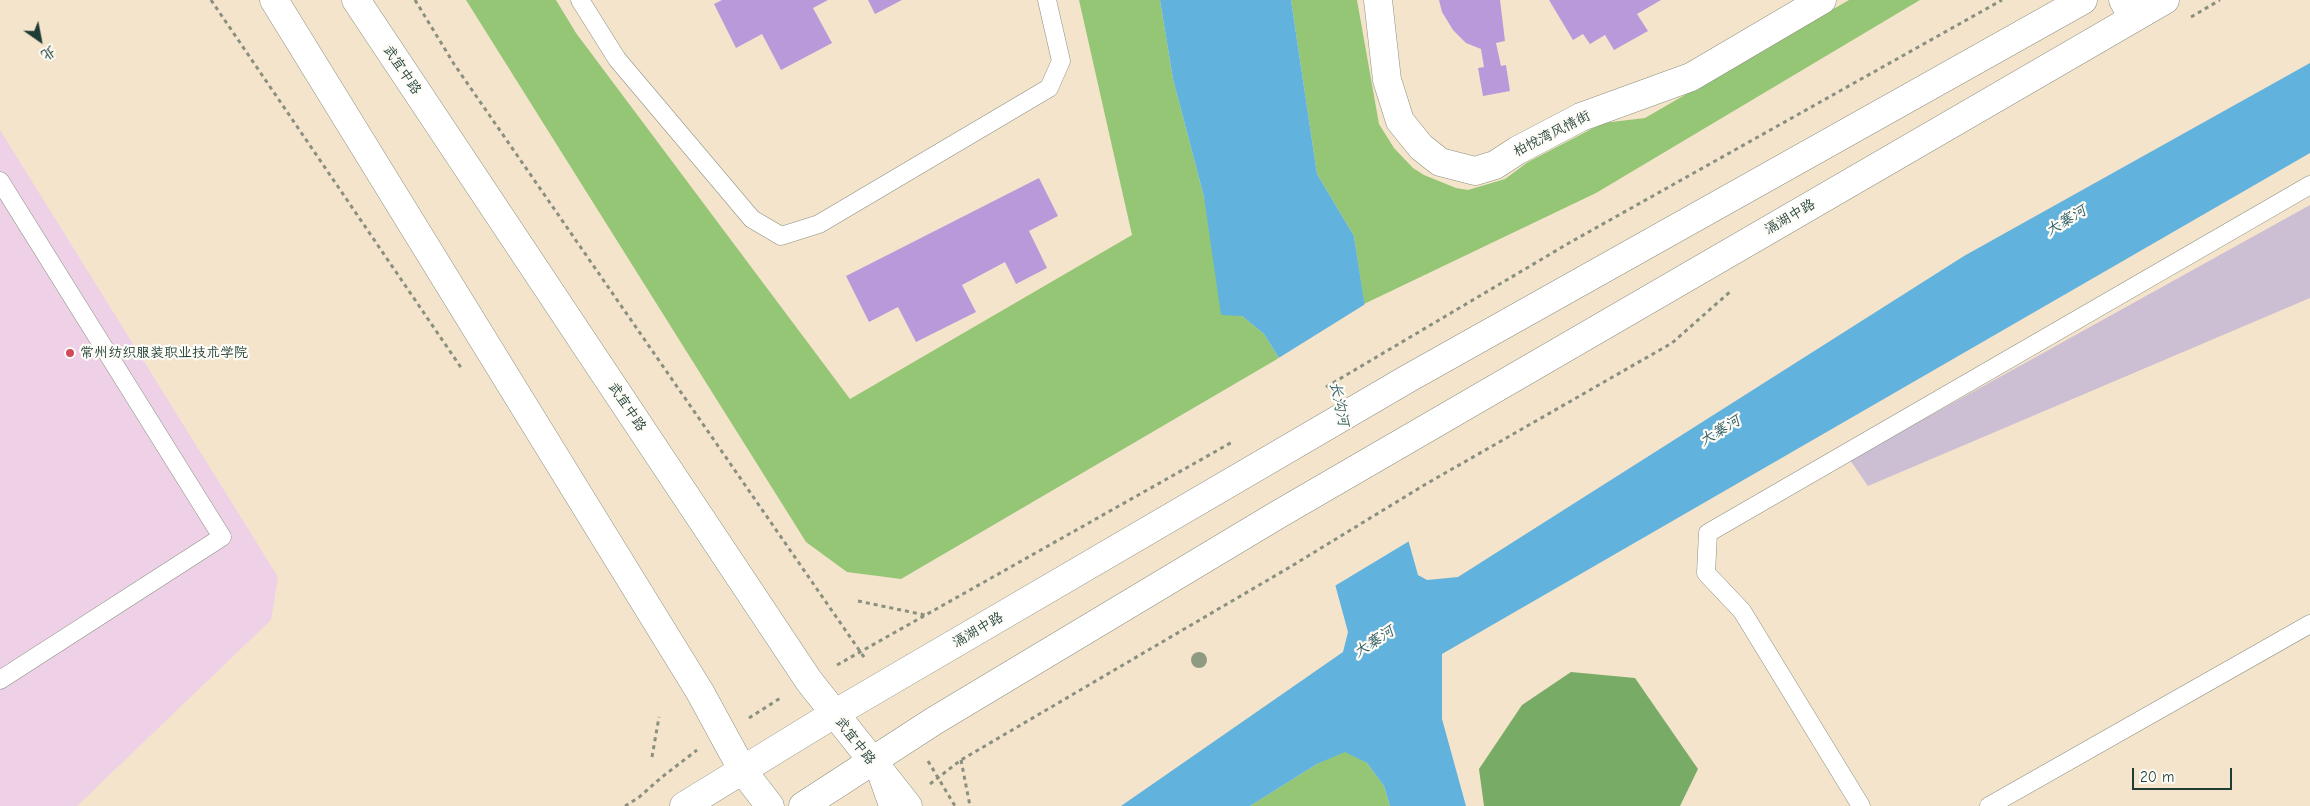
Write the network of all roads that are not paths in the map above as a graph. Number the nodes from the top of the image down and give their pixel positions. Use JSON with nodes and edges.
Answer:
{"nodes":[{"id":1,"x":274,"y":0,"type":"edge"},
{"id":2,"x":356,"y":0,"type":"edge"},
{"id":3,"x":580,"y":0,"type":"edge"},
{"id":4,"x":1047,"y":0,"type":"edge"},
{"id":5,"x":1378,"y":0,"type":"edge"},
{"id":6,"x":1822,"y":0,"type":"edge"},
{"id":7,"x":2083,"y":0,"type":"edge"},
{"id":8,"x":2165,"y":0,"type":"edge"},
{"id":9,"x":2128,"y":9,"type":"edge"},
{"id":10,"x":0,"y":181,"type":"edge"},
{"id":11,"x":2310,"y":185,"type":"edge"},
{"id":12,"x":2310,"y":624,"type":"edge"},
{"id":13,"x":0,"y":680,"type":"edge"},
{"id":14,"x":834,"y":714,"type":"junction"},
{"id":15,"x":872,"y":763,"type":"junction"},
{"id":16,"x":743,"y":771,"type":"junction"},
{"id":17,"x":901,"y":805,"type":"edge"},
{"id":18,"x":684,"y":806,"type":"edge"},
{"id":19,"x":770,"y":806,"type":"edge"},
{"id":20,"x":803,"y":806,"type":"edge"},
{"id":21,"x":1861,"y":806,"type":"edge"},
{"id":22,"x":1990,"y":806,"type":"edge"}],
"edges":[{"from":1,"to":16,"type":"main road"},
{"from":2,"to":14,"type":"main road","name":"武宜中路"},
{"from":3,"to":4,"type":"lane"},
{"from":5,"to":6,"type":"main road","name":"柏悦湾风情街"},
{"from":7,"to":14,"type":"main road","name":"滆湖中路"},
{"from":8,"to":9,"type":"main road","name":"滆湖中路"},
{"from":9,"to":15,"type":"main road","name":"滆湖中路"},
{"from":10,"to":13,"type":"lane"},
{"from":11,"to":21,"type":"lane"},
{"from":12,"to":22,"type":"lane"},
{"from":14,"to":15,"type":"main road","name":"武宜中路"},
{"from":14,"to":16,"type":"main road","name":"滆湖中路"},
{"from":15,"to":17,"type":"main road","name":"武宜中路"},
{"from":15,"to":20,"type":"main road"},
{"from":16,"to":18,"type":"main road","name":"滆湖中路"},
{"from":16,"to":19,"type":"main road"}]}
